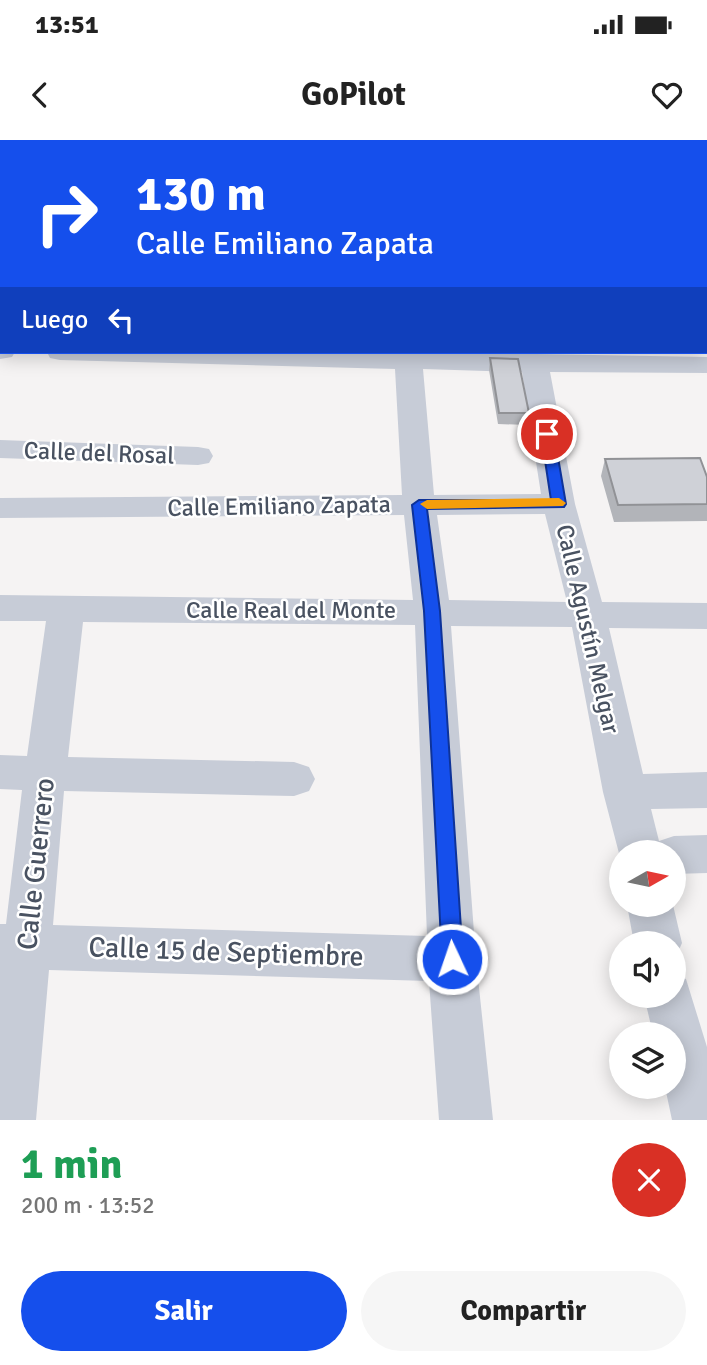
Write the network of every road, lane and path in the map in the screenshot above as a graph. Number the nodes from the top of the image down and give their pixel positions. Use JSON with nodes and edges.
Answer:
{"nodes":[{"id":1,"x":293,"y":354,"type":"edge"},
{"id":2,"x":409,"y":355,"type":"edge"},
{"id":3,"x":535,"y":364,"type":"junction"},
{"id":4,"x":707,"y":365,"type":"edge"},
{"id":5,"x":0,"y":449,"type":"edge"},
{"id":6,"x":198,"y":456,"type":"dead end"},
{"id":7,"x":559,"y":504,"type":"junction"},
{"id":8,"x":419,"y":505,"type":"junction"},
{"id":9,"x":0,"y":508,"type":"edge"},
{"id":10,"x":0,"y":608,"type":"edge"},
{"id":11,"x":66,"y":608,"type":"junction"},
{"id":12,"x":432,"y":611,"type":"junction"},
{"id":13,"x":588,"y":615,"type":"junction"},
{"id":14,"x":707,"y":616,"type":"edge"},
{"id":15,"x":0,"y":772,"type":"edge"},
{"id":16,"x":45,"y":774,"type":"junction"},
{"id":17,"x":294,"y":779,"type":"dead end"},
{"id":18,"x":707,"y":790,"type":"edge"},
{"id":19,"x":624,"y":792,"type":"junction"},
{"id":20,"x":636,"y":840,"type":"edge"},
{"id":21,"x":707,"y":854,"type":"edge"},
{"id":22,"x":686,"y":855,"type":"edge"},
{"id":23,"x":14,"y":946,"type":"edge"},
{"id":24,"x":452,"y":959,"type":"junction"},
{"id":25,"x":683,"y":1011,"type":"edge"},
{"id":26,"x":9,"y":1120,"type":"edge"},
{"id":27,"x":466,"y":1120,"type":"edge"},
{"id":28,"x":699,"y":1120,"type":"edge"}],
"edges":[{"from":1,"to":2,"type":"street"},
{"from":2,"to":3,"type":"street"},
{"from":2,"to":8,"type":"street"},
{"from":3,"to":4,"type":"street"},
{"from":3,"to":7,"type":"street","name":"Calle Agustín Melgar"},
{"from":5,"to":6,"type":"street","name":"Calle del Rosal"},
{"from":7,"to":8,"type":"street","name":"Calle Emiliano Zapata"},
{"from":7,"to":13,"type":"street","name":"Calle Agustín Melgar"},
{"from":8,"to":9,"type":"street","name":"Calle Emiliano Zapata"},
{"from":8,"to":12,"type":"street"},
{"from":10,"to":11,"type":"street","name":"Calle Real del Monte"},
{"from":11,"to":12,"type":"street","name":"Calle Real del Monte"},
{"from":11,"to":16,"type":"street","name":"Calle Guerrero"},
{"from":12,"to":13,"type":"street","name":"Calle Real del Monte"},
{"from":12,"to":24,"type":"street"},
{"from":13,"to":14,"type":"street","name":"Calle Real del Monte"},
{"from":13,"to":19,"type":"street","name":"Calle Agustín Melgar"},
{"from":15,"to":16,"type":"street"},
{"from":16,"to":17,"type":"street"},
{"from":16,"to":23,"type":"street","name":"Calle Guerrero"},
{"from":18,"to":19,"type":"street"},
{"from":19,"to":20,"type":"street","name":"Calle Agustín Melgar"},
{"from":21,"to":22,"type":"street"},
{"from":23,"to":24,"type":"street","name":"Calle 15 de Septiembre"},
{"from":23,"to":26,"type":"street","name":"Calle Guerrero"},
{"from":24,"to":27,"type":"street"},
{"from":25,"to":28,"type":"street"}]}
